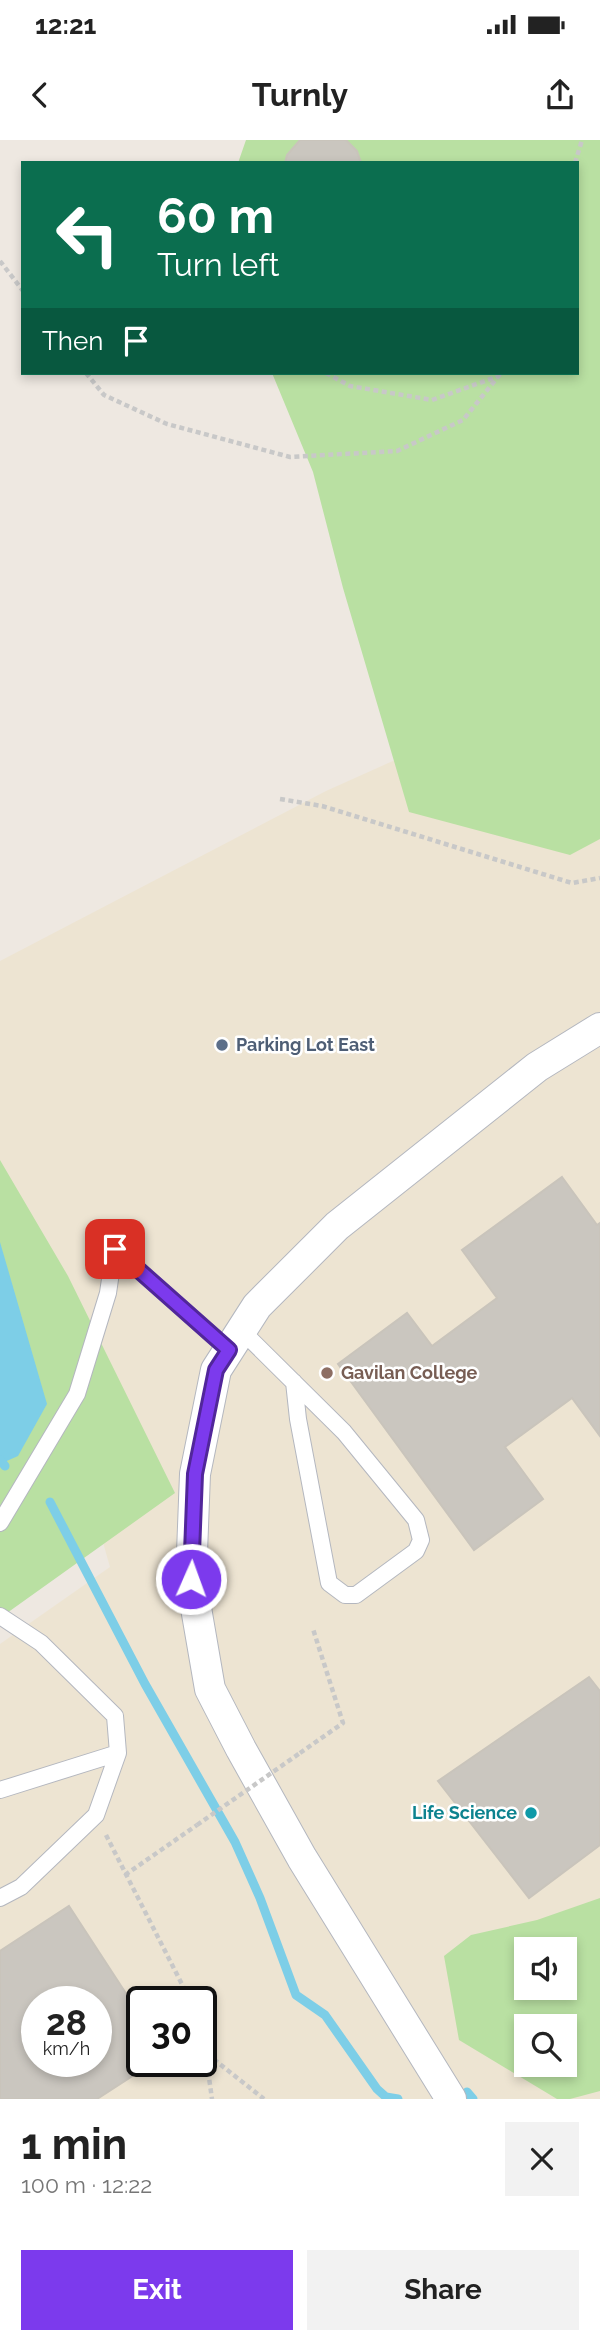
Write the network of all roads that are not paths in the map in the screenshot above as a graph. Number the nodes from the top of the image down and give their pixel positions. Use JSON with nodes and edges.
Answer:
{"nodes":[{"id":1,"x":600,"y":1028,"type":"edge"},
{"id":2,"x":235,"y":1340,"type":"junction"},
{"id":3,"x":293,"y":1382,"type":"junction"},
{"id":4,"x":0,"y":1523,"type":"edge"},
{"id":5,"x":0,"y":1616,"type":"edge"},
{"id":6,"x":118,"y":1753,"type":"junction"},
{"id":7,"x":0,"y":1790,"type":"edge"},
{"id":8,"x":0,"y":1898,"type":"edge"},
{"id":9,"x":451,"y":2099,"type":"edge"}],
"edges":[{"from":1,"to":2,"type":"street"},
{"from":2,"to":3,"type":"lane"},
{"from":2,"to":4,"type":"lane"},
{"from":2,"to":9,"type":"street"},
{"from":3,"to":3,"type":"lane"},
{"from":5,"to":6,"type":"lane"},
{"from":6,"to":7,"type":"lane"},
{"from":6,"to":8,"type":"lane"}]}
